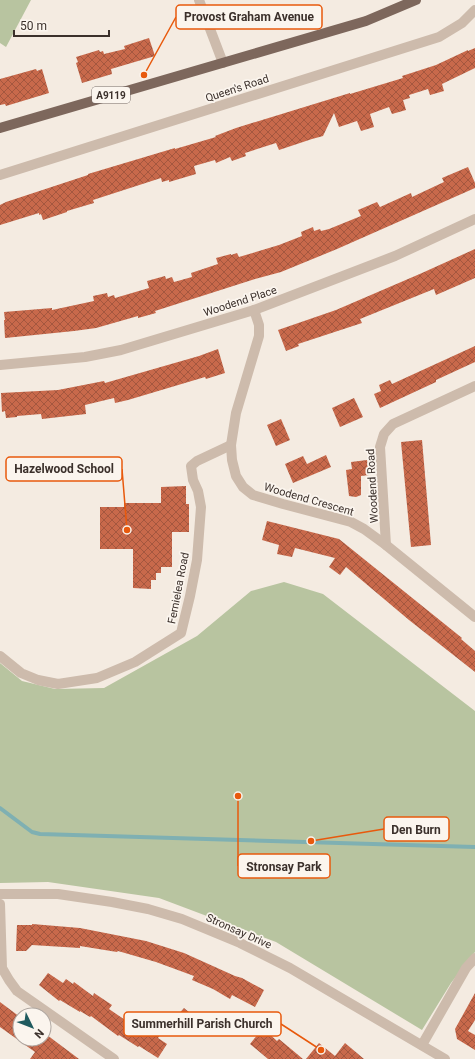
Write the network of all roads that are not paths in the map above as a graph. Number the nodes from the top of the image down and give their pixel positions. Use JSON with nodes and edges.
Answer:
{"nodes":[{"id":1,"x":200,"y":0,"type":"edge"},
{"id":2,"x":416,"y":0,"type":"edge"},
{"id":3,"x":475,"y":10,"type":"edge"},
{"id":4,"x":223,"y":63,"type":"junction"},
{"id":5,"x":0,"y":128,"type":"edge"},
{"id":6,"x":0,"y":175,"type":"edge"},
{"id":7,"x":475,"y":219,"type":"edge"},
{"id":8,"x":254,"y":310,"type":"junction"},
{"id":9,"x":0,"y":365,"type":"edge"},
{"id":10,"x":475,"y":386,"type":"edge"},
{"id":11,"x":231,"y":445,"type":"junction"},
{"id":12,"x":386,"y":545,"type":"junction"},
{"id":13,"x":475,"y":617,"type":"edge"},
{"id":14,"x":0,"y":656,"type":"edge"},
{"id":15,"x":0,"y":894,"type":"edge"},
{"id":16,"x":0,"y":904,"type":"edge"},
{"id":17,"x":475,"y":958,"type":"edge"},
{"id":18,"x":422,"y":1045,"type":"junction"},
{"id":19,"x":114,"y":1059,"type":"edge"},
{"id":20,"x":445,"y":1059,"type":"edge"}],
"edges":[{"from":1,"to":4,"type":"street"},
{"from":2,"to":4,"type":"main road","number":"A9119"},
{"from":3,"to":6,"type":"street","name":"Queen's Road"},
{"from":4,"to":5,"type":"main road","number":"A9119"},
{"from":7,"to":8,"type":"street","name":"Woodend Place"},
{"from":8,"to":9,"type":"street","name":"Woodend Place"},
{"from":8,"to":11,"type":"street","name":"Woodend Crescent"},
{"from":10,"to":12,"type":"street","name":"Woodend Road"},
{"from":11,"to":12,"type":"street","name":"Woodend Crescent"},
{"from":11,"to":14,"type":"street","name":"Fernielea Road"},
{"from":12,"to":13,"type":"street","name":"Woodend Crescent"},
{"from":15,"to":18,"type":"street","name":"Stronsay Drive"},
{"from":16,"to":19,"type":"street"},
{"from":17,"to":18,"type":"street"},
{"from":18,"to":20,"type":"street","name":"Stronsay Drive"}]}
